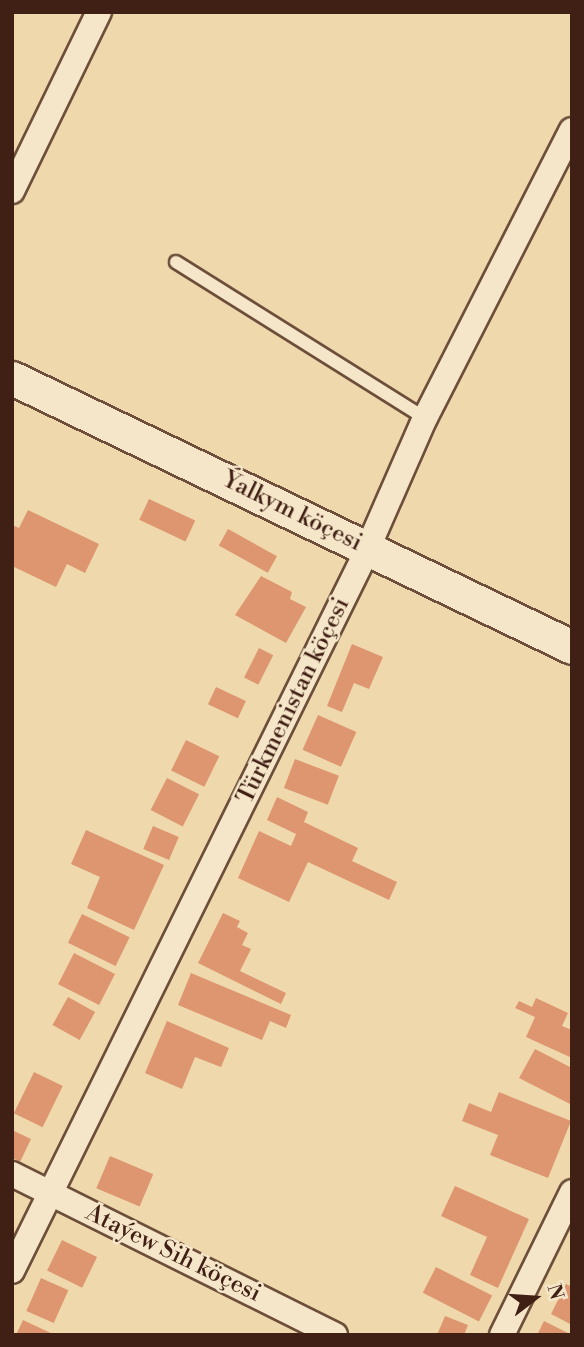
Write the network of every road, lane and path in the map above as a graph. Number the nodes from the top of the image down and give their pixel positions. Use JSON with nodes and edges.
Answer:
{"nodes":[{"id":1,"x":99,"y":12,"type":"edge"},
{"id":2,"x":572,"y":130,"type":"edge"},
{"id":3,"x":12,"y":191,"type":"edge"},
{"id":4,"x":176,"y":262,"type":"dead end"},
{"id":5,"x":12,"y":379,"type":"edge"},
{"id":6,"x":12,"y":398,"type":"edge"},
{"id":7,"x":425,"y":418,"type":"junction"},
{"id":8,"x":365,"y":554,"type":"junction"},
{"id":9,"x":572,"y":647,"type":"edge"},
{"id":10,"x":572,"y":663,"type":"edge"},
{"id":11,"x":12,"y":1174,"type":"edge"},
{"id":12,"x":572,"y":1192,"type":"edge"},
{"id":13,"x":51,"y":1194,"type":"junction"},
{"id":14,"x":12,"y":1271,"type":"edge"},
{"id":15,"x":335,"y":1335,"type":"edge"},
{"id":16,"x":502,"y":1335,"type":"edge"}],
"edges":[{"from":1,"to":3,"type":"street"},
{"from":2,"to":7,"type":"street","name":"Türkmenistan köçesi"},
{"from":4,"to":7,"type":"lane"},
{"from":5,"to":8,"type":"main road","name":"Ýalkym köçesi"},
{"from":6,"to":8,"type":"main road","name":"Ýalkym köçesi"},
{"from":7,"to":8,"type":"street","name":"Türkmenistan köçesi"},
{"from":8,"to":9,"type":"main road","name":"Ýalkym köçesi"},
{"from":8,"to":10,"type":"main road","name":"Ýalkym köçesi"},
{"from":8,"to":13,"type":"street","name":"Türkmenistan köçesi"},
{"from":11,"to":13,"type":"street","name":"Ataýew Sih köçesi"},
{"from":12,"to":16,"type":"street"},
{"from":13,"to":14,"type":"street","name":"Türkmenistan köçesi"},
{"from":13,"to":15,"type":"street","name":"Ataýew Sih köçesi"}]}
